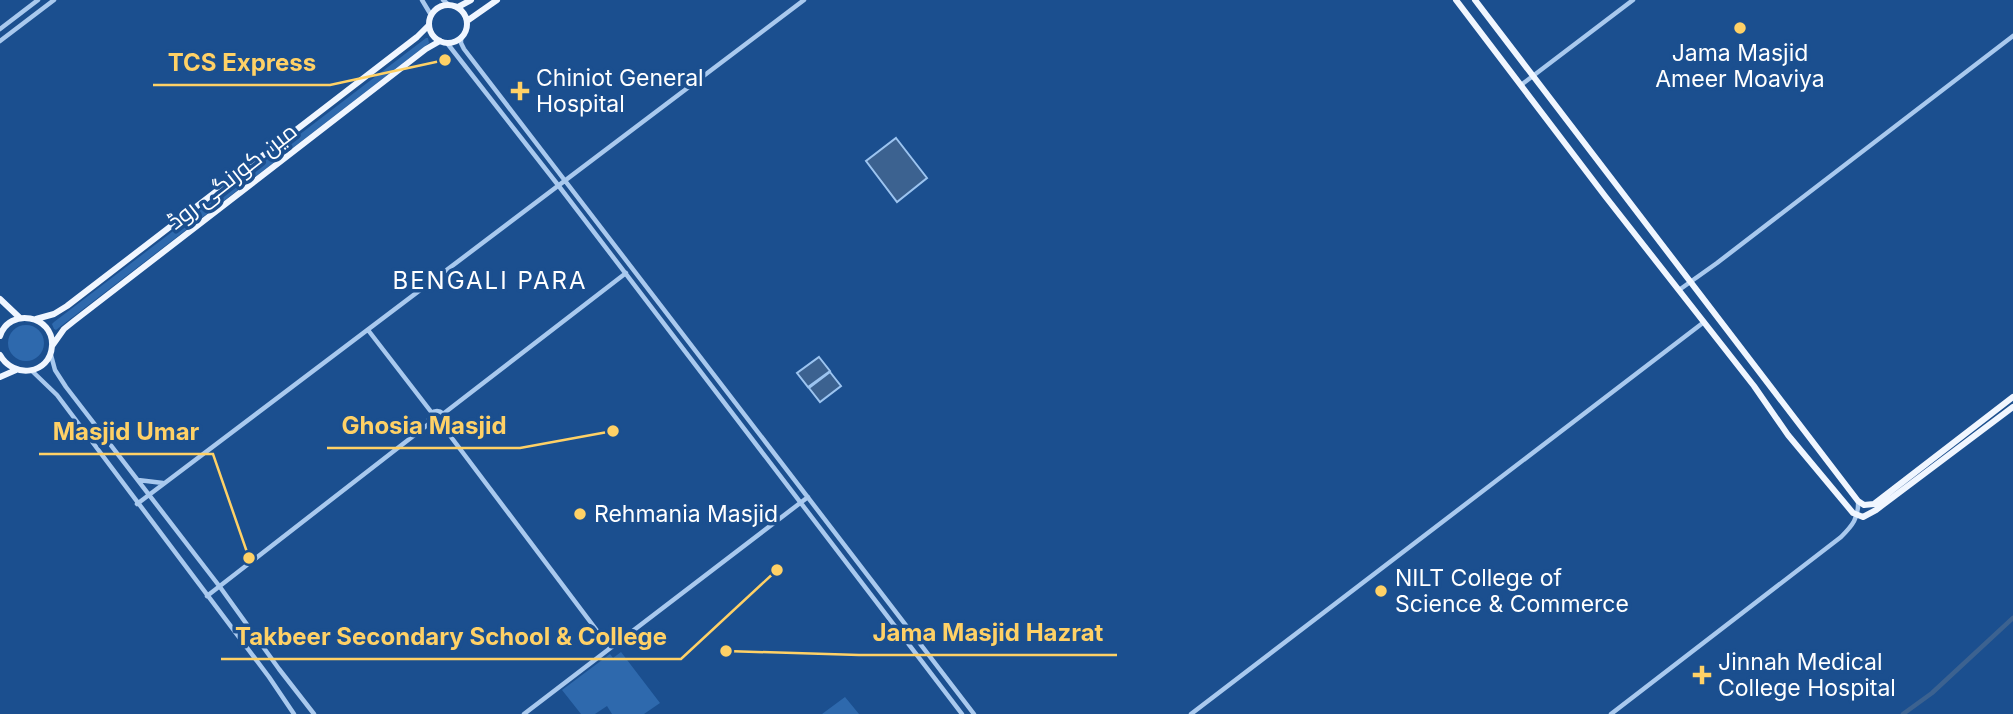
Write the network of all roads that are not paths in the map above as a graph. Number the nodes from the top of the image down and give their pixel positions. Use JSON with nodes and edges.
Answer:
{"nodes":[{"id":1,"x":38,"y":0,"type":"edge"},
{"id":2,"x":54,"y":0,"type":"edge"},
{"id":3,"x":422,"y":0,"type":"edge"},
{"id":4,"x":471,"y":0,"type":"edge"},
{"id":5,"x":497,"y":0,"type":"edge"},
{"id":6,"x":804,"y":0,"type":"edge"},
{"id":7,"x":1456,"y":0,"type":"edge"},
{"id":8,"x":1475,"y":0,"type":"edge"},
{"id":9,"x":1633,"y":0,"type":"edge"},
{"id":10,"x":446,"y":2,"type":"edge"},
{"id":11,"x":458,"y":7,"type":"junction"},
{"id":12,"x":431,"y":15,"type":"junction"},
{"id":13,"x":467,"y":21,"type":"junction"},
{"id":14,"x":429,"y":25,"type":"junction"},
{"id":15,"x":0,"y":29,"type":"edge"},
{"id":16,"x":2013,"y":36,"type":"edge"},
{"id":17,"x":461,"y":37,"type":"junction"},
{"id":18,"x":0,"y":41,"type":"edge"},
{"id":19,"x":444,"y":42,"type":"junction"},
{"id":20,"x":1532,"y":76,"type":"junction"},
{"id":21,"x":1521,"y":85,"type":"junction"},
{"id":22,"x":565,"y":179,"type":"junction"},
{"id":23,"x":558,"y":184,"type":"junction"},
{"id":24,"x":626,"y":274,"type":"junction"},
{"id":25,"x":1689,"y":283,"type":"junction"},
{"id":26,"x":1679,"y":290,"type":"junction"},
{"id":27,"x":0,"y":299,"type":"edge"},
{"id":28,"x":1709,"y":309,"type":"junction"},
{"id":29,"x":20,"y":318,"type":"junction"},
{"id":30,"x":36,"y":319,"type":"junction"},
{"id":31,"x":1704,"y":322,"type":"junction"},
{"id":32,"x":368,"y":330,"type":"junction"},
{"id":33,"x":1,"y":331,"type":"edge"},
{"id":34,"x":52,"y":346,"type":"junction"},
{"id":35,"x":50,"y":354,"type":"junction"},
{"id":36,"x":0,"y":355,"type":"edge"},
{"id":37,"x":16,"y":370,"type":"junction"},
{"id":38,"x":32,"y":371,"type":"junction"},
{"id":39,"x":0,"y":377,"type":"edge"},
{"id":40,"x":2013,"y":397,"type":"edge"},
{"id":41,"x":2013,"y":407,"type":"edge"},
{"id":42,"x":432,"y":413,"type":"junction"},
{"id":43,"x":443,"y":414,"type":"junction"},
{"id":44,"x":430,"y":422,"type":"junction"},
{"id":45,"x":442,"y":425,"type":"junction"},
{"id":46,"x":138,"y":480,"type":"junction"},
{"id":47,"x":164,"y":483,"type":"junction"},
{"id":48,"x":149,"y":495,"type":"junction"},
{"id":49,"x":808,"y":497,"type":"junction"},
{"id":50,"x":1857,"y":501,"type":"junction"},
{"id":51,"x":801,"y":503,"type":"junction"},
{"id":52,"x":137,"y":504,"type":"junction"},
{"id":53,"x":1857,"y":515,"type":"junction"},
{"id":54,"x":220,"y":587,"type":"junction"},
{"id":55,"x":207,"y":596,"type":"junction"},
{"id":56,"x":610,"y":648,"type":"junction"},
{"id":57,"x":294,"y":714,"type":"edge"},
{"id":58,"x":314,"y":714,"type":"edge"},
{"id":59,"x":524,"y":714,"type":"edge"},
{"id":60,"x":962,"y":714,"type":"edge"},
{"id":61,"x":974,"y":714,"type":"edge"},
{"id":62,"x":1191,"y":714,"type":"edge"},
{"id":63,"x":1611,"y":714,"type":"edge"}],
"edges":[{"from":1,"to":15,"type":"street"},
{"from":2,"to":18,"type":"street"},
{"from":3,"to":12,"type":"street"},
{"from":4,"to":11,"type":"main road"},
{"from":5,"to":13,"type":"main road"},
{"from":6,"to":22,"type":"street"},
{"from":7,"to":21,"type":"main road"},
{"from":8,"to":20,"type":"main road"},
{"from":9,"to":20,"type":"street"},
{"from":10,"to":11,"type":"main road"},
{"from":10,"to":12,"type":"main road"},
{"from":11,"to":13,"type":"main road"},
{"from":12,"to":14,"type":"main road"},
{"from":13,"to":17,"type":"main road"},
{"from":14,"to":19,"type":"main road"},
{"from":14,"to":30,"type":"main road","name":"مین کورنگی روڈ"},
{"from":16,"to":25,"type":"street"},
{"from":17,"to":19,"type":"main road"},
{"from":17,"to":22,"type":"street"},
{"from":19,"to":23,"type":"street"},
{"from":19,"to":34,"type":"main road","name":"مین کورنگی روڈ"},
{"from":20,"to":21,"type":"street"},
{"from":20,"to":25,"type":"main road"},
{"from":21,"to":26,"type":"main road"},
{"from":22,"to":23,"type":"street"},
{"from":22,"to":49,"type":"street"},
{"from":23,"to":24,"type":"street"},
{"from":23,"to":32,"type":"street"},
{"from":24,"to":43,"type":"street"},
{"from":24,"to":51,"type":"street"},
{"from":25,"to":26,"type":"street"},
{"from":25,"to":28,"type":"main road"},
{"from":26,"to":31,"type":"main road"},
{"from":27,"to":29,"type":"main road"},
{"from":28,"to":31,"type":"main road"},
{"from":28,"to":50,"type":"main road"},
{"from":29,"to":30,"type":"main road"},
{"from":29,"to":33,"type":"main road"},
{"from":30,"to":34,"type":"main road"},
{"from":31,"to":53,"type":"main road"},
{"from":31,"to":62,"type":"street"},
{"from":32,"to":42,"type":"street"},
{"from":32,"to":47,"type":"street"},
{"from":34,"to":35,"type":"main road"},
{"from":35,"to":38,"type":"main road"},
{"from":35,"to":46,"type":"street"},
{"from":36,"to":37,"type":"main road"},
{"from":37,"to":38,"type":"main road"},
{"from":37,"to":39,"type":"main road"},
{"from":38,"to":52,"type":"street"},
{"from":40,"to":50,"type":"main road"},
{"from":41,"to":53,"type":"main road"},
{"from":42,"to":43,"type":"street"},
{"from":42,"to":44,"type":"street"},
{"from":43,"to":45,"type":"street"},
{"from":44,"to":45,"type":"street"},
{"from":44,"to":54,"type":"street"},
{"from":45,"to":56,"type":"street"},
{"from":46,"to":47,"type":"street"},
{"from":46,"to":48,"type":"street"},
{"from":47,"to":48,"type":"street"},
{"from":48,"to":52,"type":"street"},
{"from":48,"to":54,"type":"street"},
{"from":49,"to":51,"type":"street"},
{"from":49,"to":61,"type":"street"},
{"from":50,"to":53,"type":"street"},
{"from":51,"to":56,"type":"street"},
{"from":51,"to":60,"type":"street"},
{"from":52,"to":55,"type":"street"},
{"from":53,"to":63,"type":"street"},
{"from":54,"to":55,"type":"street"},
{"from":54,"to":58,"type":"street"},
{"from":55,"to":57,"type":"street"},
{"from":56,"to":59,"type":"street"}]}
